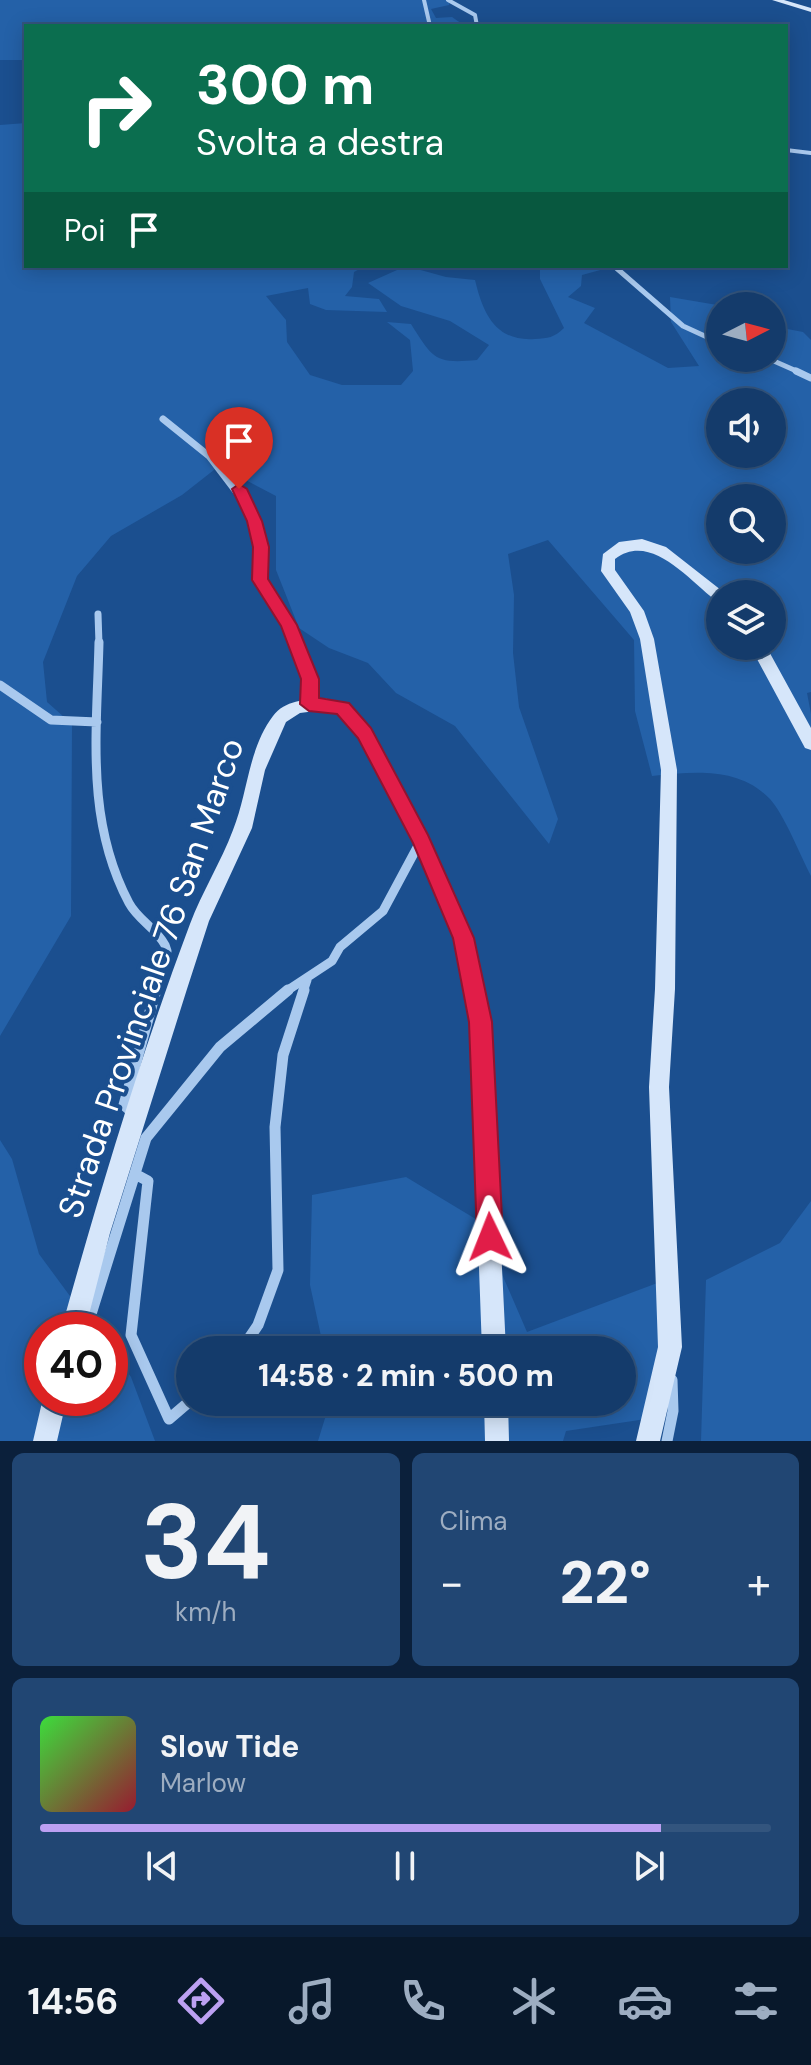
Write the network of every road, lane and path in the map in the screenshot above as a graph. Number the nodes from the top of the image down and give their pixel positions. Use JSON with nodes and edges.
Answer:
{"nodes":[{"id":1,"x":424,"y":0,"type":"edge"},
{"id":2,"x":448,"y":0,"type":"edge"},
{"id":3,"x":776,"y":0,"type":"edge"},
{"id":4,"x":811,"y":10,"type":"edge"},
{"id":5,"x":430,"y":24,"type":"edge"},
{"id":6,"x":477,"y":24,"type":"edge"},
{"id":7,"x":788,"y":150,"type":"edge"},
{"id":8,"x":811,"y":153,"type":"edge"},
{"id":9,"x":616,"y":268,"type":"edge"},
{"id":10,"x":706,"y":337,"type":"edge"},
{"id":11,"x":786,"y":367,"type":"edge"},
{"id":12,"x":811,"y":378,"type":"edge"},
{"id":13,"x":163,"y":419,"type":"dead end"},
{"id":14,"x":706,"y":585,"type":"edge"},
{"id":15,"x":98,"y":614,"type":"dead end"},
{"id":16,"x":766,"y":660,"type":"edge"},
{"id":17,"x":0,"y":685,"type":"edge"},
{"id":18,"x":309,"y":704,"type":"junction"},
{"id":19,"x":97,"y":722,"type":"junction"},
{"id":20,"x":811,"y":743,"type":"edge"},
{"id":21,"x":421,"y":841,"type":"junction"},
{"id":22,"x":307,"y":980,"type":"junction"},
{"id":23,"x":137,"y":1116,"type":"junction"},
{"id":24,"x":135,"y":1174,"type":"junction"},
{"id":25,"x":78,"y":1312,"type":"edge"},
{"id":26,"x":92,"y":1312,"type":"edge"},
{"id":27,"x":251,"y":1336,"type":"edge"},
{"id":28,"x":493,"y":1336,"type":"edge"},
{"id":29,"x":670,"y":1347,"type":"junction"},
{"id":30,"x":176,"y":1413,"type":"edge"},
{"id":31,"x":496,"y":1416,"type":"edge"},
{"id":32,"x":497,"y":1441,"type":"edge"},
{"id":33,"x":648,"y":1441,"type":"edge"},
{"id":34,"x":667,"y":1441,"type":"edge"}],
"edges":[{"from":1,"to":5,"type":"street"},
{"from":2,"to":6,"type":"street"},
{"from":3,"to":4,"type":"street"},
{"from":7,"to":8,"type":"street"},
{"from":9,"to":10,"type":"street"},
{"from":11,"to":12,"type":"street"},
{"from":13,"to":18,"type":"street"},
{"from":14,"to":29,"type":"street"},
{"from":15,"to":19,"type":"street"},
{"from":16,"to":20,"type":"street"},
{"from":17,"to":19,"type":"street"},
{"from":18,"to":21,"type":"street"},
{"from":18,"to":23,"type":"street","name":"Strada Provinciale 76 San Marco"},
{"from":19,"to":23,"type":"street"},
{"from":21,"to":22,"type":"street"},
{"from":21,"to":28,"type":"street"},
{"from":22,"to":24,"type":"street"},
{"from":22,"to":27,"type":"street"},
{"from":23,"to":25,"type":"street","name":"Strada Provinciale 76 San Marco"},
{"from":24,"to":26,"type":"street"},
{"from":24,"to":30,"type":"street"},
{"from":29,"to":33,"type":"street"},
{"from":29,"to":34,"type":"street"},
{"from":31,"to":32,"type":"street"}]}
